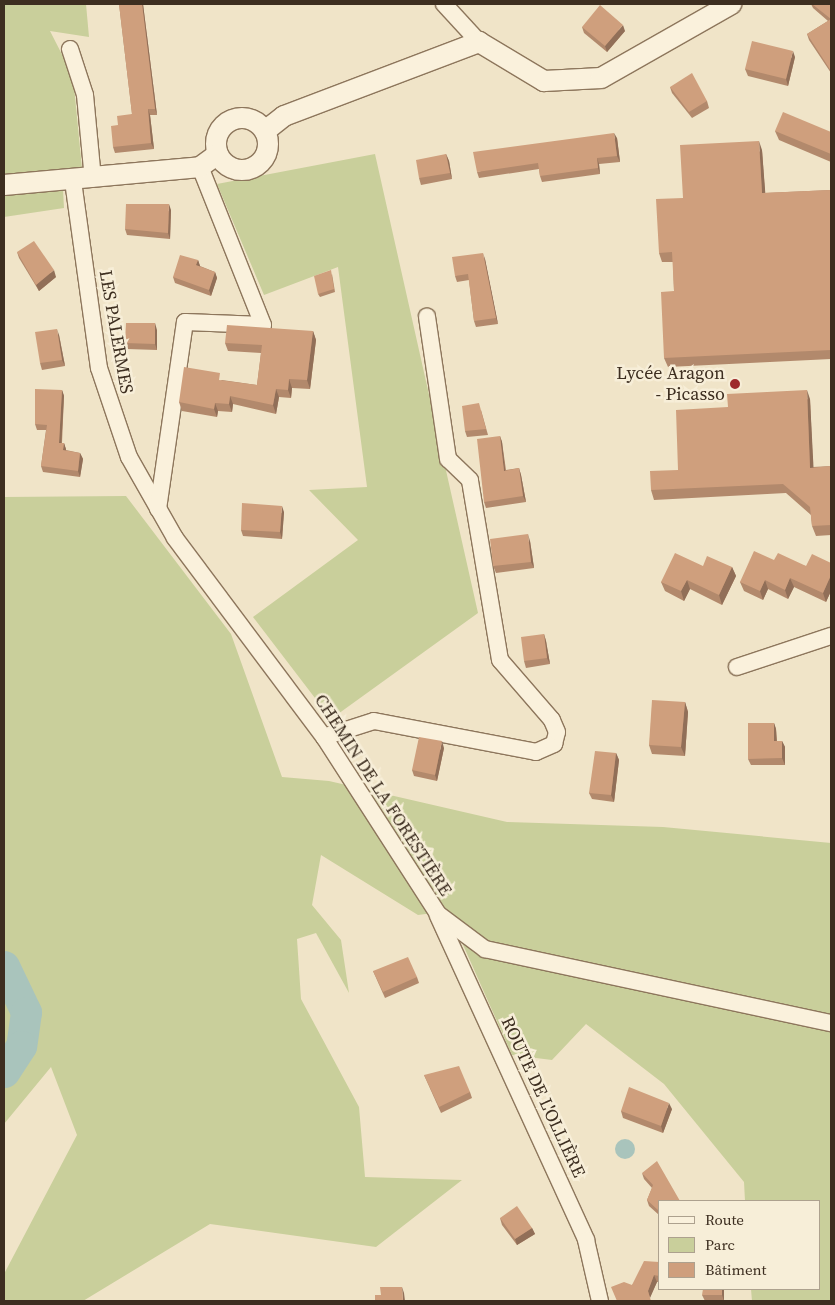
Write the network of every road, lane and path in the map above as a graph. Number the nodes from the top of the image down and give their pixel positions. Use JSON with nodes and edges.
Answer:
{"nodes":[{"id":1,"x":444,"y":4,"type":"edge"},
{"id":2,"x":731,"y":4,"type":"edge"},
{"id":3,"x":478,"y":42,"type":"junction"},
{"id":4,"x":70,"y":50,"type":"dead end"},
{"id":5,"x":265,"y":131,"type":"junction"},
{"id":6,"x":218,"y":154,"type":"junction"},
{"id":7,"x":200,"y":167,"type":"junction"},
{"id":8,"x":83,"y":180,"type":"junction"},
{"id":9,"x":4,"y":185,"type":"edge"},
{"id":10,"x":428,"y":318,"type":"dead end"},
{"id":11,"x":158,"y":509,"type":"junction"},
{"id":12,"x":831,"y":636,"type":"edge"},
{"id":13,"x":737,"y":667,"type":"dead end"},
{"id":14,"x":324,"y":736,"type":"junction"},
{"id":15,"x":438,"y":914,"type":"junction"},
{"id":16,"x":831,"y":1023,"type":"edge"},
{"id":17,"x":600,"y":1301,"type":"edge"}],
"edges":[{"from":1,"to":3,"type":"street"},
{"from":2,"to":3,"type":"street"},
{"from":3,"to":5,"type":"street"},
{"from":4,"to":8,"type":"street","name":"LES PALERMES"},
{"from":5,"to":6,"type":"street"},
{"from":5,"to":6,"type":"street"},
{"from":6,"to":7,"type":"street"},
{"from":7,"to":8,"type":"street"},
{"from":7,"to":11,"type":"street"},
{"from":8,"to":9,"type":"street"},
{"from":8,"to":11,"type":"street","name":"LES PALERMES"},
{"from":10,"to":14,"type":"street"},
{"from":11,"to":14,"type":"street","name":"CHEMIN DE LA FORESTIÈRE"},
{"from":12,"to":13,"type":"street"},
{"from":14,"to":15,"type":"street","name":"CHEMIN DE LA FORESTIÈRE"},
{"from":15,"to":16,"type":"street","name":"CHEMIN DE LA FORESTIÈRE"},
{"from":15,"to":17,"type":"street","name":"ROUTE DE L'OLLIÈRE"}]}
